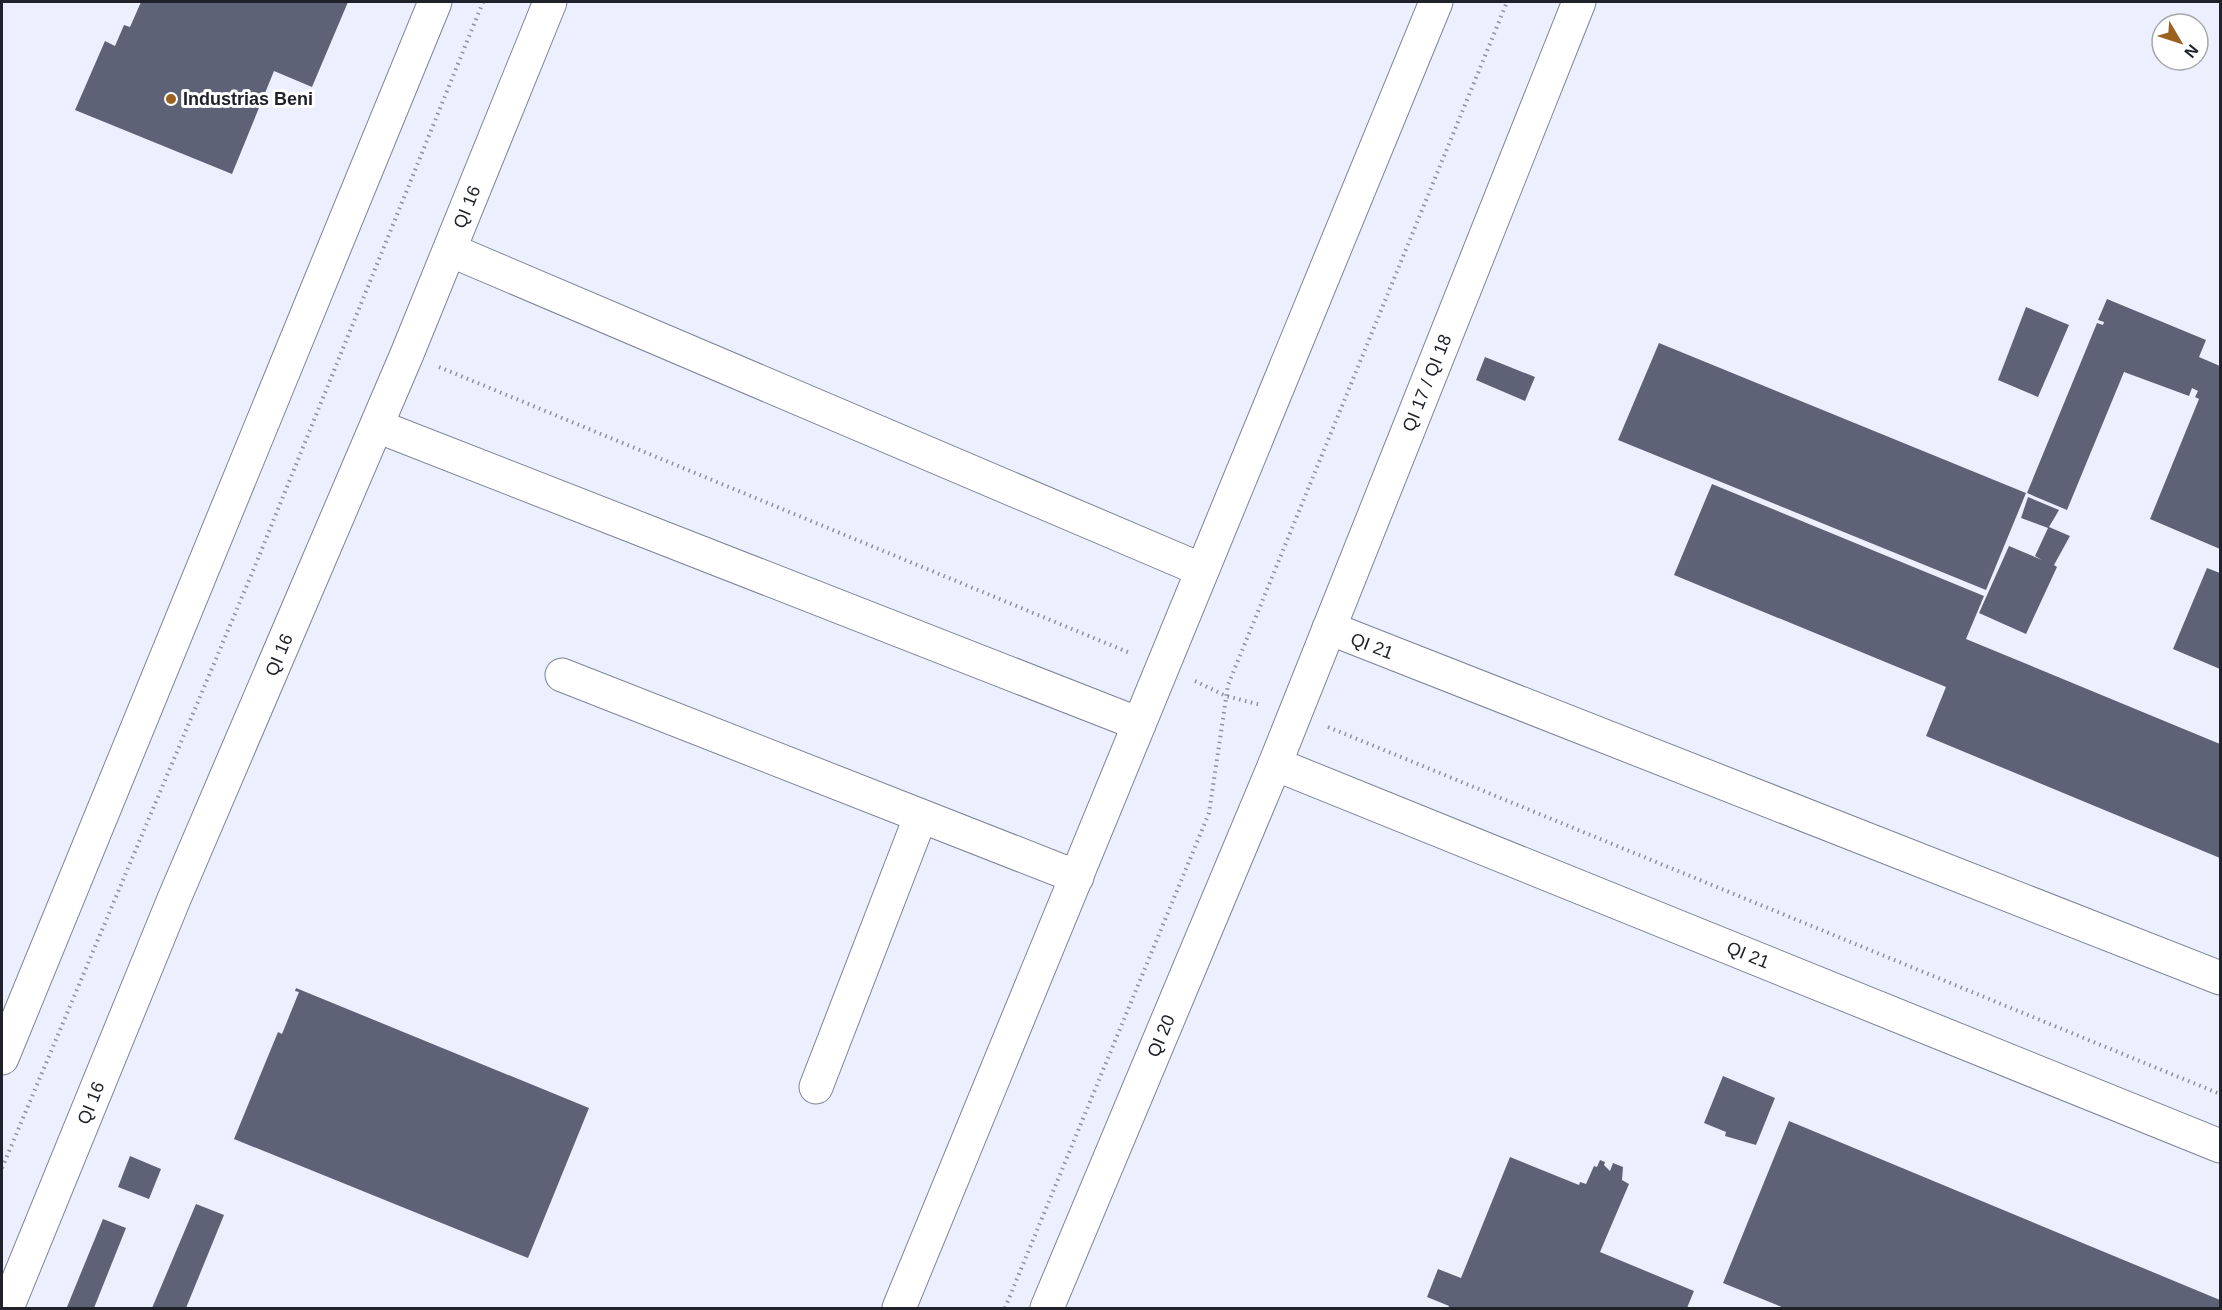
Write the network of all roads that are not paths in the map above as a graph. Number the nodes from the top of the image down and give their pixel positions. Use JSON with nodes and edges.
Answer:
{"nodes":[{"id":1,"x":435,"y":2,"type":"edge"},
{"id":2,"x":549,"y":2,"type":"edge"},
{"id":3,"x":1436,"y":2,"type":"edge"},
{"id":4,"x":1580,"y":2,"type":"edge"},
{"id":5,"x":450,"y":250,"type":"junction"},
{"id":6,"x":377,"y":426,"type":"junction"},
{"id":7,"x":1202,"y":570,"type":"junction"},
{"id":8,"x":1329,"y":628,"type":"junction"},
{"id":9,"x":562,"y":675,"type":"dead end"},
{"id":10,"x":1139,"y":724,"type":"junction"},
{"id":11,"x":1275,"y":764,"type":"junction"},
{"id":12,"x":920,"y":818,"type":"junction"},
{"id":13,"x":1077,"y":877,"type":"junction"},
{"id":14,"x":2220,"y":978,"type":"edge"},
{"id":15,"x":2,"y":1058,"type":"edge"},
{"id":16,"x":816,"y":1087,"type":"dead end"},
{"id":17,"x":2220,"y":1146,"type":"edge"},
{"id":18,"x":7,"y":1308,"type":"edge"},
{"id":19,"x":899,"y":1308,"type":"edge"},
{"id":20,"x":1047,"y":1308,"type":"edge"}],
"edges":[{"from":1,"to":15,"type":"street"},
{"from":2,"to":5,"type":"street","name":"QI 16"},
{"from":3,"to":7,"type":"street"},
{"from":4,"to":8,"type":"street","name":"QI 17 / QI 18"},
{"from":5,"to":6,"type":"street","name":"QI 16"},
{"from":5,"to":7,"type":"street"},
{"from":6,"to":10,"type":"street"},
{"from":6,"to":18,"type":"street","name":"QI 16"},
{"from":7,"to":10,"type":"street"},
{"from":8,"to":11,"type":"street","name":"QI 17 / QI 18"},
{"from":8,"to":14,"type":"street","name":"QI 21"},
{"from":9,"to":12,"type":"street"},
{"from":10,"to":13,"type":"street"},
{"from":11,"to":17,"type":"street","name":"QI 21"},
{"from":11,"to":20,"type":"street","name":"QI 20"},
{"from":12,"to":13,"type":"street"},
{"from":12,"to":16,"type":"street"},
{"from":13,"to":19,"type":"street"}]}
